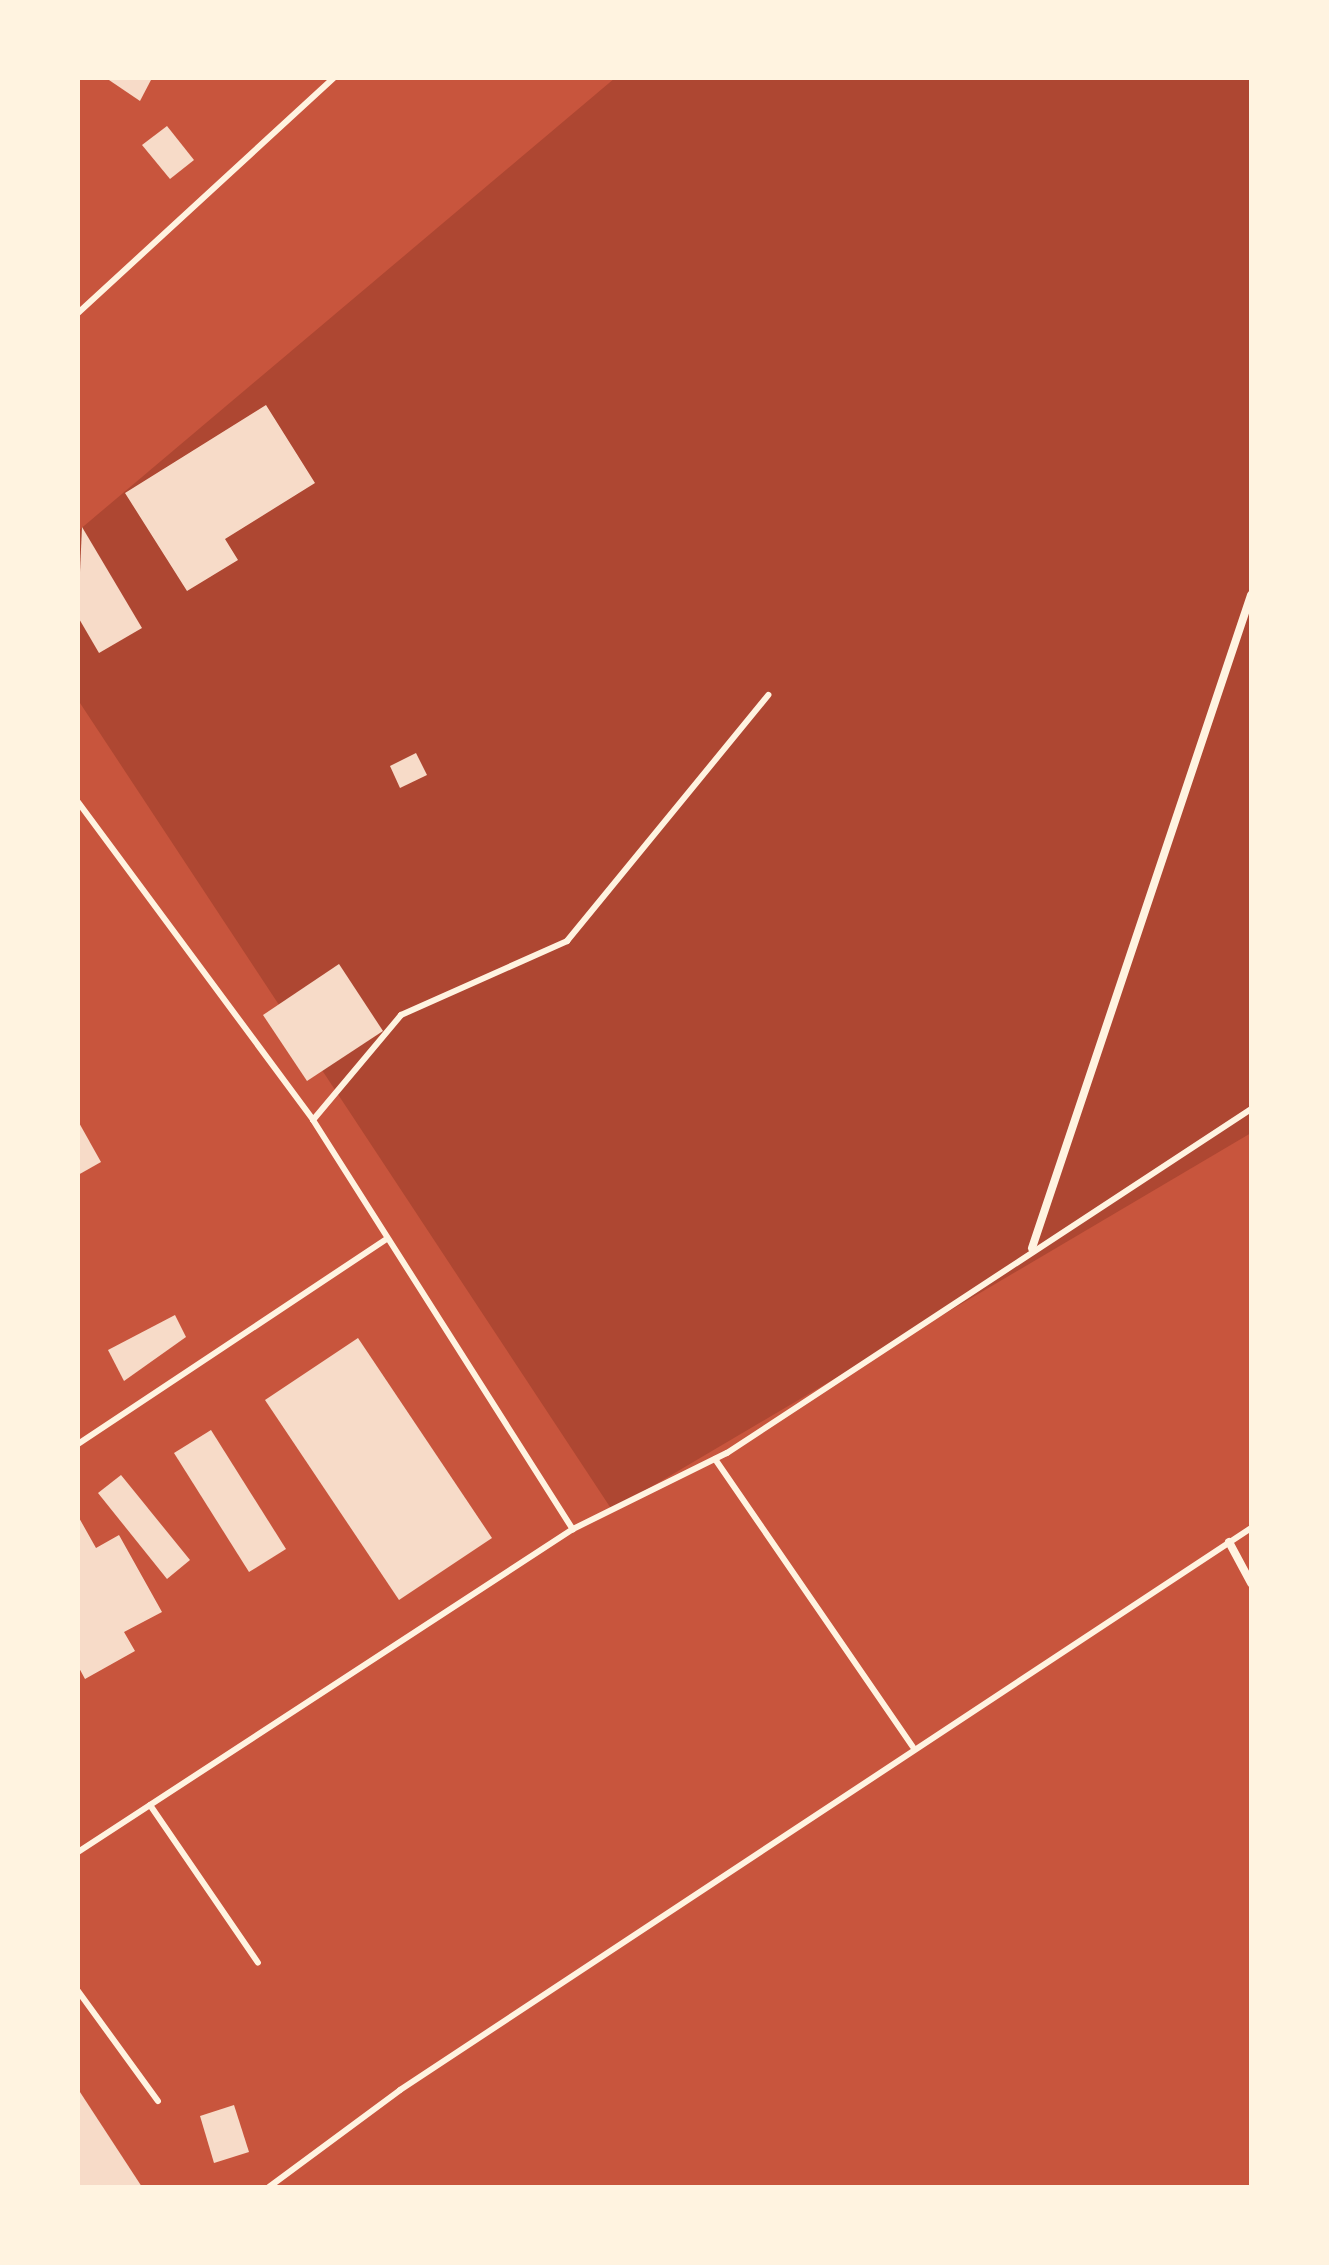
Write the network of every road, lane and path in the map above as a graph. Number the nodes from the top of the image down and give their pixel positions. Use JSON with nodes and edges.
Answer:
{"nodes":[{"id":1,"x":334,"y":78,"type":"edge"},
{"id":2,"x":78,"y":313,"type":"edge"},
{"id":3,"x":1251,"y":595,"type":"edge"},
{"id":4,"x":768,"y":695,"type":"dead end"},
{"id":5,"x":78,"y":802,"type":"edge"},
{"id":6,"x":1251,"y":1109,"type":"edge"},
{"id":7,"x":313,"y":1120,"type":"junction"},
{"id":8,"x":386,"y":1239,"type":"junction"},
{"id":9,"x":1032,"y":1248,"type":"junction"},
{"id":10,"x":78,"y":1444,"type":"edge"},
{"id":11,"x":715,"y":1459,"type":"junction"},
{"id":12,"x":1251,"y":1528,"type":"edge"},
{"id":13,"x":573,"y":1529,"type":"junction"},
{"id":14,"x":1229,"y":1542,"type":"junction"},
{"id":15,"x":1251,"y":1583,"type":"edge"},
{"id":16,"x":913,"y":1747,"type":"junction"},
{"id":17,"x":150,"y":1805,"type":"junction"},
{"id":18,"x":78,"y":1852,"type":"edge"},
{"id":19,"x":258,"y":1963,"type":"dead end"},
{"id":20,"x":78,"y":1991,"type":"edge"},
{"id":21,"x":158,"y":2101,"type":"dead end"},
{"id":22,"x":269,"y":2187,"type":"edge"}],
"edges":[{"from":1,"to":2,"type":"lane"},
{"from":3,"to":9,"type":"street"},
{"from":4,"to":7,"type":"lane"},
{"from":5,"to":7,"type":"lane"},
{"from":6,"to":9,"type":"lane"},
{"from":7,"to":8,"type":"lane"},
{"from":8,"to":10,"type":"lane"},
{"from":8,"to":13,"type":"lane"},
{"from":9,"to":11,"type":"lane"},
{"from":11,"to":13,"type":"lane"},
{"from":11,"to":16,"type":"lane"},
{"from":12,"to":14,"type":"lane"},
{"from":13,"to":17,"type":"lane"},
{"from":14,"to":15,"type":"street"},
{"from":14,"to":16,"type":"lane"},
{"from":16,"to":22,"type":"lane"},
{"from":17,"to":18,"type":"lane"},
{"from":17,"to":19,"type":"lane"},
{"from":20,"to":21,"type":"lane"}]}
